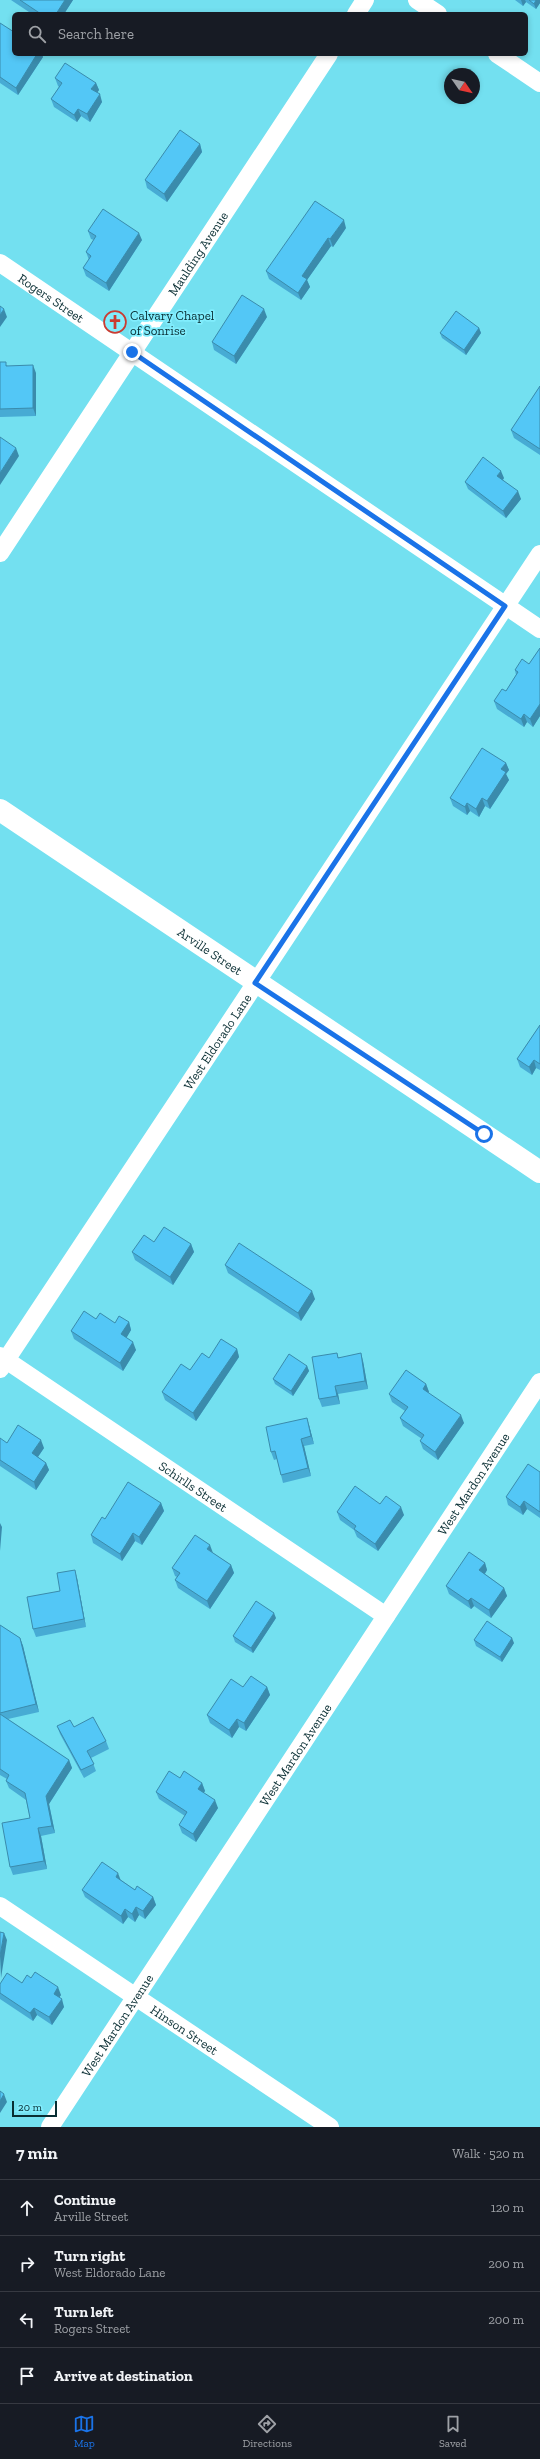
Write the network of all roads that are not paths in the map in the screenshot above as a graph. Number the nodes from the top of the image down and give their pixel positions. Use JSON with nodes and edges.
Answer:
{"nodes":[{"id":1,"x":365,"y":0,"type":"edge"},
{"id":2,"x":417,"y":0,"type":"edge"},
{"id":3,"x":357,"y":12,"type":"edge"},
{"id":4,"x":435,"y":12,"type":"edge"},
{"id":5,"x":328,"y":56,"type":"edge"},
{"id":6,"x":500,"y":56,"type":"edge"},
{"id":7,"x":540,"y":83,"type":"edge"},
{"id":8,"x":0,"y":263,"type":"edge"},
{"id":9,"x":132,"y":352,"type":"junction"},
{"id":10,"x":0,"y":553,"type":"edge"},
{"id":11,"x":540,"y":554,"type":"edge"},
{"id":12,"x":505,"y":606,"type":"junction"},
{"id":13,"x":540,"y":629,"type":"edge"},
{"id":14,"x":0,"y":810,"type":"edge"},
{"id":15,"x":255,"y":983,"type":"junction"},
{"id":16,"x":540,"y":1172,"type":"edge"},
{"id":17,"x":2,"y":1361,"type":"edge"},
{"id":18,"x":540,"y":1382,"type":"edge"},
{"id":19,"x":386,"y":1616,"type":"junction"},
{"id":20,"x":0,"y":1906,"type":"edge"},
{"id":21,"x":135,"y":1997,"type":"junction"},
{"id":22,"x":50,"y":2127,"type":"edge"},
{"id":23,"x":330,"y":2127,"type":"edge"}],
"edges":[{"from":1,"to":3,"type":"street"},
{"from":2,"to":4,"type":"street"},
{"from":5,"to":9,"type":"street","name":"Maulding Avenue"},
{"from":6,"to":7,"type":"street"},
{"from":8,"to":9,"type":"street","name":"Rogers Street"},
{"from":9,"to":10,"type":"street","name":"Maulding Avenue"},
{"from":9,"to":12,"type":"street","name":"Rogers Street"},
{"from":11,"to":12,"type":"street","name":"West Eldorado Lane"},
{"from":12,"to":13,"type":"street","name":"Rogers Street"},
{"from":12,"to":15,"type":"street","name":"West Eldorado Lane"},
{"from":14,"to":15,"type":"street","name":"Arville Street"},
{"from":15,"to":16,"type":"street","name":"Arville Street"},
{"from":15,"to":17,"type":"street","name":"West Eldorado Lane"},
{"from":17,"to":19,"type":"street","name":"Schirlls Street"},
{"from":18,"to":19,"type":"street","name":"West Mardon Avenue"},
{"from":19,"to":21,"type":"street","name":"West Mardon Avenue"},
{"from":20,"to":21,"type":"street","name":"Hinson Street"},
{"from":21,"to":22,"type":"street","name":"West Mardon Avenue"},
{"from":21,"to":23,"type":"street","name":"Hinson Street"}]}
